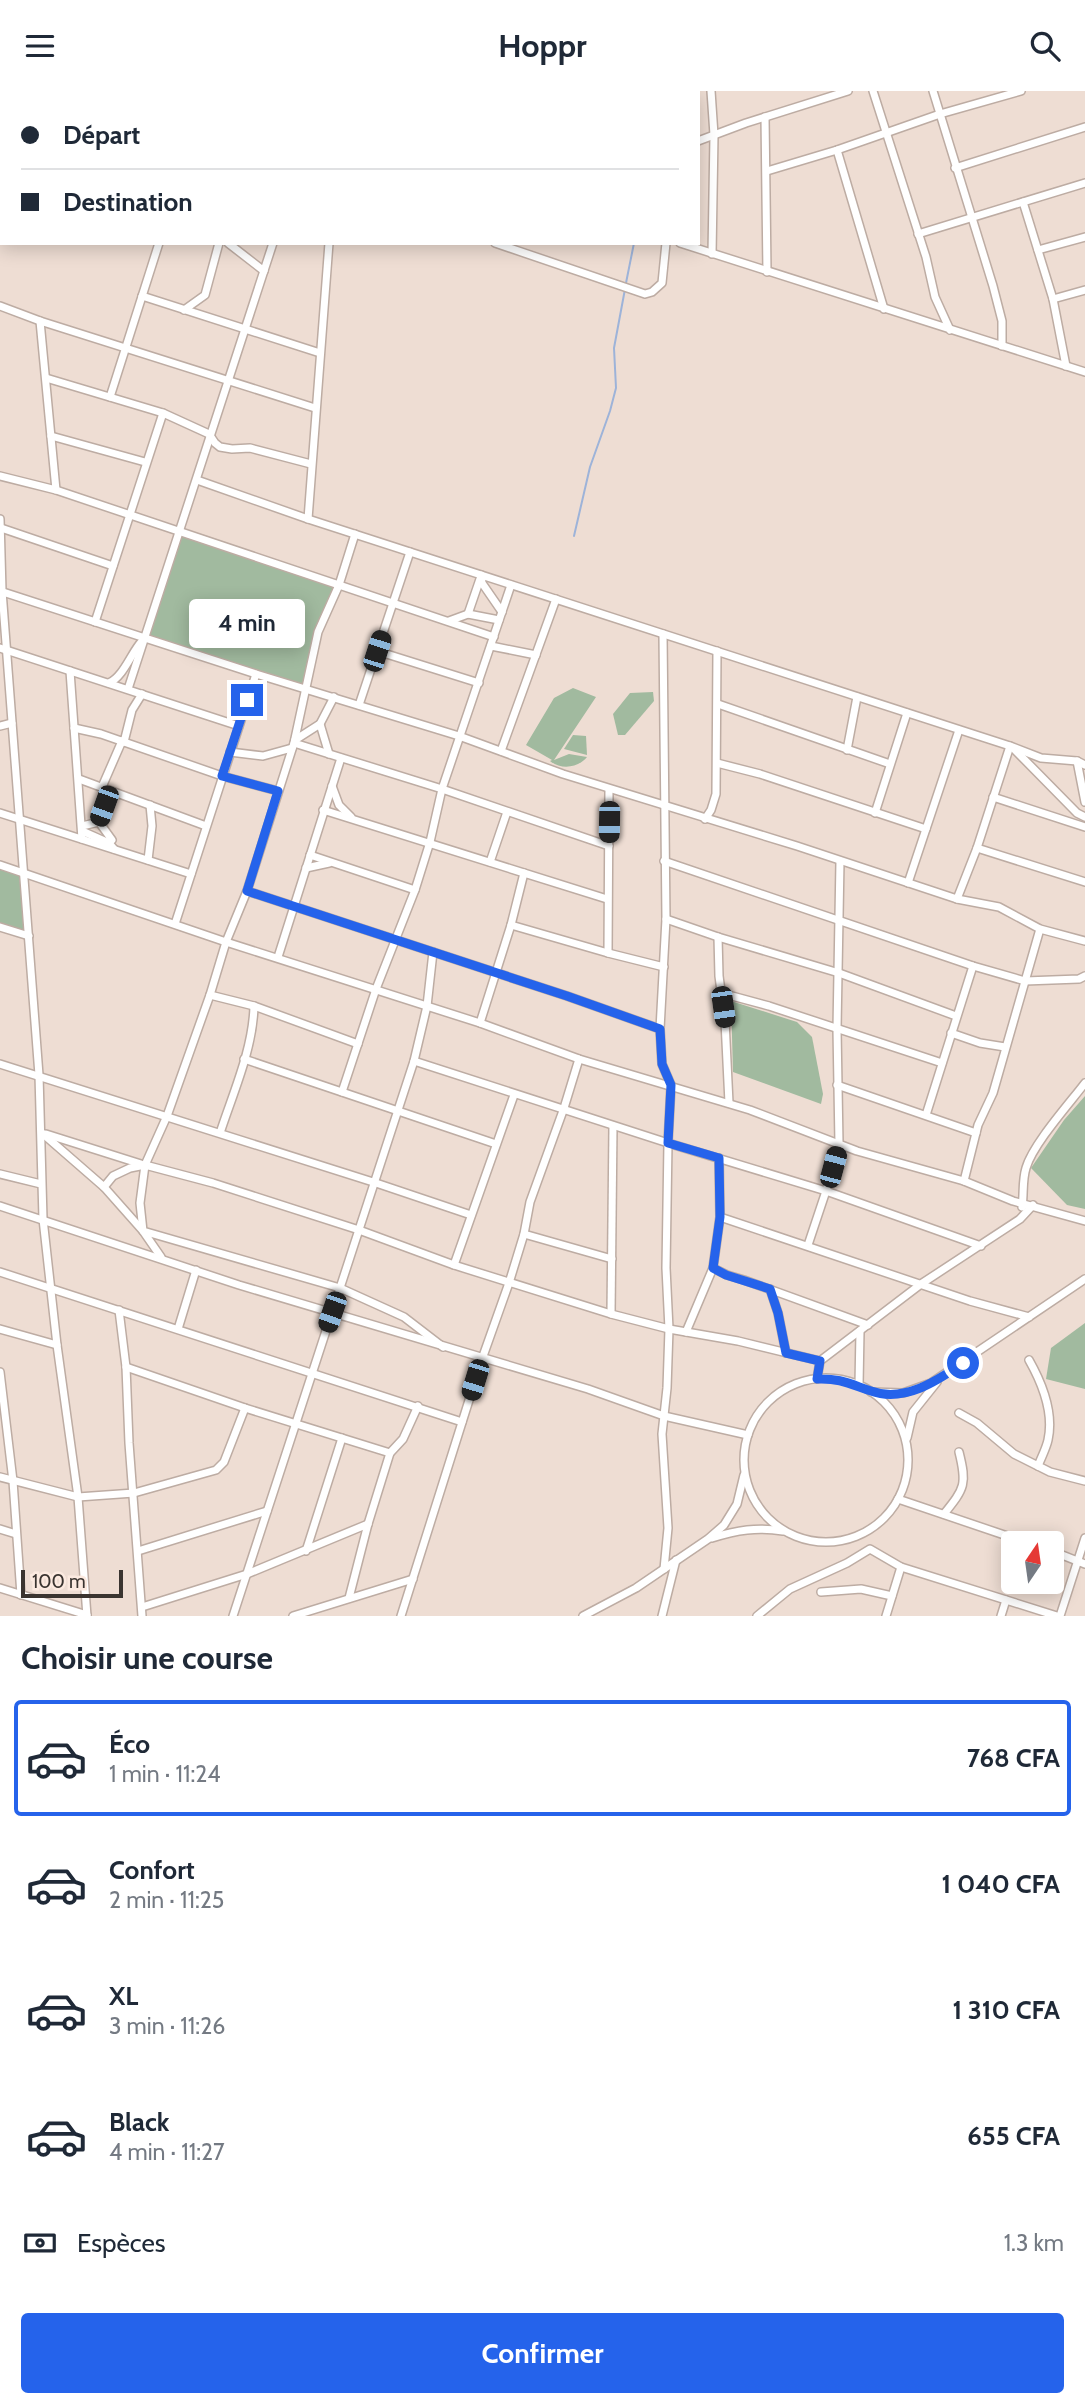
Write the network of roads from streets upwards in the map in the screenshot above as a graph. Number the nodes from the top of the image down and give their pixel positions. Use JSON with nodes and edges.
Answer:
{"nodes":[{"id":1,"x":711,"y":91,"type":"edge"},
{"id":2,"x":848,"y":91,"type":"edge"},
{"id":3,"x":873,"y":91,"type":"edge"},
{"id":4,"x":933,"y":91,"type":"edge"},
{"id":5,"x":1021,"y":91,"type":"edge"},
{"id":6,"x":940,"y":114,"type":"junction"},
{"id":7,"x":765,"y":117,"type":"junction"},
{"id":8,"x":1085,"y":127,"type":"edge"},
{"id":9,"x":886,"y":134,"type":"junction"},
{"id":10,"x":714,"y":135,"type":"junction"},
{"id":11,"x":700,"y":140,"type":"edge"},
{"id":12,"x":837,"y":150,"type":"junction"},
{"id":13,"x":956,"y":168,"type":"junction"},
{"id":14,"x":767,"y":171,"type":"junction"},
{"id":15,"x":1085,"y":183,"type":"edge"},
{"id":16,"x":1023,"y":202,"type":"junction"},
{"id":17,"x":970,"y":217,"type":"junction"},
{"id":18,"x":918,"y":233,"type":"junction"},
{"id":19,"x":1085,"y":237,"type":"edge"},
{"id":20,"x":158,"y":245,"type":"edge"},
{"id":21,"x":218,"y":245,"type":"edge"},
{"id":22,"x":231,"y":245,"type":"edge"},
{"id":23,"x":271,"y":245,"type":"edge"},
{"id":24,"x":329,"y":245,"type":"edge"},
{"id":25,"x":501,"y":245,"type":"edge"},
{"id":26,"x":666,"y":245,"type":"edge"},
{"id":27,"x":686,"y":245,"type":"edge"},
{"id":28,"x":1038,"y":250,"type":"junction"},
{"id":29,"x":712,"y":254,"type":"junction"},
{"id":30,"x":264,"y":271,"type":"junction"},
{"id":31,"x":766,"y":272,"type":"junction"},
{"id":32,"x":1085,"y":290,"type":"edge"},
{"id":33,"x":142,"y":296,"type":"junction"},
{"id":34,"x":1053,"y":299,"type":"junction"},
{"id":35,"x":0,"y":306,"type":"edge"},
{"id":36,"x":884,"y":309,"type":"junction"},
{"id":37,"x":184,"y":310,"type":"junction"},
{"id":38,"x":40,"y":321,"type":"junction"},
{"id":39,"x":245,"y":330,"type":"junction"},
{"id":40,"x":950,"y":330,"type":"junction"},
{"id":41,"x":1002,"y":346,"type":"junction"},
{"id":42,"x":125,"y":348,"type":"junction"},
{"id":43,"x":320,"y":353,"type":"junction"},
{"id":44,"x":1066,"y":366,"type":"junction"},
{"id":45,"x":1085,"y":372,"type":"edge"},
{"id":46,"x":46,"y":378,"type":"junction"},
{"id":47,"x":228,"y":380,"type":"junction"},
{"id":48,"x":110,"y":397,"type":"junction"},
{"id":49,"x":316,"y":408,"type":"junction"},
{"id":50,"x":163,"y":413,"type":"junction"},
{"id":51,"x":209,"y":434,"type":"junction"},
{"id":52,"x":51,"y":436,"type":"junction"},
{"id":53,"x":145,"y":462,"type":"junction"},
{"id":54,"x":311,"y":464,"type":"junction"},
{"id":55,"x":0,"y":476,"type":"edge"},
{"id":56,"x":197,"y":480,"type":"junction"},
{"id":57,"x":56,"y":490,"type":"junction"},
{"id":58,"x":129,"y":514,"type":"junction"},
{"id":59,"x":0,"y":519,"type":"edge"},
{"id":60,"x":308,"y":519,"type":"junction"},
{"id":61,"x":1,"y":528,"type":"edge"},
{"id":62,"x":179,"y":531,"type":"junction"},
{"id":63,"x":355,"y":534,"type":"junction"},
{"id":64,"x":410,"y":552,"type":"junction"},
{"id":65,"x":113,"y":566,"type":"junction"},
{"id":66,"x":481,"y":575,"type":"junction"},
{"id":67,"x":339,"y":585,"type":"junction"},
{"id":68,"x":511,"y":585,"type":"junction"},
{"id":69,"x":1,"y":591,"type":"edge"},
{"id":70,"x":555,"y":599,"type":"junction"},
{"id":71,"x":393,"y":602,"type":"junction"},
{"id":72,"x":468,"y":614,"type":"junction"},
{"id":73,"x":500,"y":616,"type":"junction"},
{"id":74,"x":448,"y":621,"type":"junction"},
{"id":75,"x":95,"y":622,"type":"junction"},
{"id":76,"x":663,"y":634,"type":"junction"},
{"id":77,"x":494,"y":637,"type":"junction"},
{"id":78,"x":145,"y":638,"type":"junction"},
{"id":79,"x":491,"y":646,"type":"junction"},
{"id":80,"x":3,"y":649,"type":"edge"},
{"id":81,"x":377,"y":651,"type":"junction"},
{"id":82,"x":716,"y":651,"type":"junction"},
{"id":83,"x":536,"y":655,"type":"junction"},
{"id":84,"x":70,"y":671,"type":"junction"},
{"id":85,"x":256,"y":674,"type":"junction"},
{"id":86,"x":108,"y":683,"type":"junction"},
{"id":87,"x":479,"y":683,"type":"junction"},
{"id":88,"x":307,"y":688,"type":"junction"},
{"id":89,"x":128,"y":689,"type":"junction"},
{"id":90,"x":142,"y":694,"type":"junction"},
{"id":91,"x":334,"y":697,"type":"junction"},
{"id":92,"x":857,"y":697,"type":"junction"},
{"id":93,"x":718,"y":704,"type":"junction"},
{"id":94,"x":359,"y":705,"type":"junction"},
{"id":95,"x":907,"y":713,"type":"junction"},
{"id":96,"x":12,"y":723,"type":"junction"},
{"id":97,"x":320,"y":724,"type":"junction"},
{"id":98,"x":0,"y":726,"type":"edge"},
{"id":99,"x":239,"y":726,"type":"junction"},
{"id":100,"x":74,"y":728,"type":"junction"},
{"id":101,"x":959,"y":730,"type":"junction"},
{"id":102,"x":459,"y":736,"type":"junction"},
{"id":103,"x":123,"y":741,"type":"junction"},
{"id":104,"x":293,"y":744,"type":"junction"},
{"id":105,"x":1011,"y":747,"type":"junction"},
{"id":106,"x":847,"y":750,"type":"junction"},
{"id":107,"x":502,"y":751,"type":"junction"},
{"id":108,"x":230,"y":753,"type":"junction"},
{"id":109,"x":329,"y":754,"type":"junction"},
{"id":110,"x":341,"y":758,"type":"junction"},
{"id":111,"x":1077,"y":761,"type":"junction"},
{"id":112,"x":717,"y":763,"type":"junction"},
{"id":113,"x":890,"y":764,"type":"junction"},
{"id":114,"x":1085,"y":765,"type":"edge"},
{"id":115,"x":222,"y":776,"type":"junction"},
{"id":116,"x":79,"y":779,"type":"junction"},
{"id":117,"x":332,"y":785,"type":"junction"},
{"id":118,"x":103,"y":788,"type":"junction"},
{"id":119,"x":442,"y":789,"type":"junction"},
{"id":120,"x":609,"y":789,"type":"junction"},
{"id":121,"x":278,"y":791,"type":"junction"},
{"id":122,"x":993,"y":797,"type":"junction"},
{"id":123,"x":1085,"y":802,"type":"edge"},
{"id":124,"x":150,"y":805,"type":"junction"},
{"id":125,"x":665,"y":806,"type":"junction"},
{"id":126,"x":323,"y":810,"type":"junction"},
{"id":127,"x":507,"y":812,"type":"junction"},
{"id":128,"x":0,"y":813,"type":"edge"},
{"id":129,"x":875,"y":813,"type":"junction"},
{"id":130,"x":1085,"y":817,"type":"edge"},
{"id":131,"x":18,"y":819,"type":"junction"},
{"id":132,"x":705,"y":819,"type":"junction"},
{"id":133,"x":357,"y":820,"type":"junction"},
{"id":134,"x":99,"y":822,"type":"junction"},
{"id":135,"x":206,"y":826,"type":"junction"},
{"id":136,"x":1085,"y":827,"type":"edge"},
{"id":137,"x":926,"y":829,"type":"junction"},
{"id":138,"x":82,"y":832,"type":"junction"},
{"id":139,"x":430,"y":842,"type":"junction"},
{"id":140,"x":112,"y":846,"type":"junction"},
{"id":141,"x":609,"y":846,"type":"junction"},
{"id":142,"x":977,"y":848,"type":"junction"},
{"id":143,"x":310,"y":855,"type":"junction"},
{"id":144,"x":148,"y":860,"type":"junction"},
{"id":145,"x":664,"y":861,"type":"junction"},
{"id":146,"x":840,"y":861,"type":"junction"},
{"id":147,"x":490,"y":862,"type":"junction"},
{"id":148,"x":332,"y":863,"type":"junction"},
{"id":149,"x":0,"y":865,"type":"edge"},
{"id":150,"x":306,"y":868,"type":"junction"},
{"id":151,"x":22,"y":873,"type":"junction"},
{"id":152,"x":524,"y":873,"type":"junction"},
{"id":153,"x":191,"y":874,"type":"junction"},
{"id":154,"x":1085,"y":882,"type":"edge"},
{"id":155,"x":908,"y":883,"type":"junction"},
{"id":156,"x":247,"y":891,"type":"junction"},
{"id":157,"x":415,"y":891,"type":"junction"},
{"id":158,"x":607,"y":899,"type":"junction"},
{"id":159,"x":957,"y":899,"type":"junction"},
{"id":160,"x":293,"y":907,"type":"junction"},
{"id":161,"x":666,"y":919,"type":"junction"},
{"id":162,"x":840,"y":920,"type":"junction"},
{"id":163,"x":175,"y":924,"type":"junction"},
{"id":164,"x":511,"y":925,"type":"junction"},
{"id":165,"x":0,"y":927,"type":"edge"},
{"id":166,"x":1040,"y":929,"type":"junction"},
{"id":167,"x":29,"y":936,"type":"junction"},
{"id":168,"x":718,"y":937,"type":"junction"},
{"id":169,"x":396,"y":940,"type":"junction"},
{"id":170,"x":1085,"y":941,"type":"edge"},
{"id":171,"x":226,"y":942,"type":"junction"},
{"id":172,"x":433,"y":952,"type":"junction"},
{"id":173,"x":608,"y":953,"type":"junction"},
{"id":174,"x":278,"y":957,"type":"junction"},
{"id":175,"x":973,"y":966,"type":"junction"},
{"id":176,"x":664,"y":967,"type":"junction"},
{"id":177,"x":495,"y":973,"type":"junction"},
{"id":178,"x":839,"y":973,"type":"junction"},
{"id":179,"x":1083,"y":979,"type":"edge"},
{"id":180,"x":1025,"y":981,"type":"junction"},
{"id":181,"x":376,"y":989,"type":"junction"},
{"id":182,"x":721,"y":993,"type":"junction"},
{"id":183,"x":210,"y":995,"type":"junction"},
{"id":184,"x":254,"y":1006,"type":"junction"},
{"id":185,"x":427,"y":1006,"type":"junction"},
{"id":186,"x":956,"y":1016,"type":"junction"},
{"id":187,"x":480,"y":1023,"type":"junction"},
{"id":188,"x":660,"y":1029,"type":"junction"},
{"id":189,"x":836,"y":1030,"type":"junction"},
{"id":190,"x":951,"y":1033,"type":"junction"},
{"id":191,"x":358,"y":1044,"type":"junction"},
{"id":192,"x":1005,"y":1047,"type":"junction"},
{"id":193,"x":244,"y":1059,"type":"junction"},
{"id":194,"x":579,"y":1059,"type":"junction"},
{"id":195,"x":414,"y":1061,"type":"junction"},
{"id":196,"x":942,"y":1063,"type":"junction"},
{"id":197,"x":0,"y":1064,"type":"edge"},
{"id":198,"x":39,"y":1075,"type":"junction"},
{"id":199,"x":1085,"y":1083,"type":"edge"},
{"id":200,"x":671,"y":1085,"type":"junction"},
{"id":201,"x":837,"y":1085,"type":"junction"},
{"id":202,"x":342,"y":1092,"type":"junction"},
{"id":203,"x":514,"y":1095,"type":"junction"},
{"id":204,"x":729,"y":1103,"type":"junction"},
{"id":205,"x":564,"y":1108,"type":"junction"},
{"id":206,"x":397,"y":1111,"type":"junction"},
{"id":207,"x":926,"y":1115,"type":"junction"},
{"id":208,"x":167,"y":1116,"type":"junction"},
{"id":209,"x":612,"y":1126,"type":"junction"},
{"id":210,"x":42,"y":1133,"type":"junction"},
{"id":211,"x":220,"y":1133,"type":"junction"},
{"id":212,"x":976,"y":1133,"type":"junction"},
{"id":213,"x":668,"y":1143,"type":"junction"},
{"id":214,"x":496,"y":1144,"type":"junction"},
{"id":215,"x":839,"y":1144,"type":"junction"},
{"id":216,"x":719,"y":1158,"type":"junction"},
{"id":217,"x":145,"y":1165,"type":"junction"},
{"id":218,"x":0,"y":1174,"type":"edge"},
{"id":219,"x":964,"y":1181,"type":"junction"},
{"id":220,"x":373,"y":1182,"type":"junction"},
{"id":221,"x":41,"y":1184,"type":"junction"},
{"id":222,"x":104,"y":1187,"type":"junction"},
{"id":223,"x":826,"y":1191,"type":"junction"},
{"id":224,"x":1023,"y":1203,"type":"junction"},
{"id":225,"x":1033,"y":1205,"type":"junction"},
{"id":226,"x":0,"y":1206,"type":"edge"},
{"id":227,"x":471,"y":1215,"type":"junction"},
{"id":228,"x":720,"y":1217,"type":"junction"},
{"id":229,"x":43,"y":1219,"type":"junction"},
{"id":230,"x":1020,"y":1219,"type":"junction"},
{"id":231,"x":1085,"y":1221,"type":"edge"},
{"id":232,"x":359,"y":1230,"type":"junction"},
{"id":233,"x":142,"y":1231,"type":"junction"},
{"id":234,"x":524,"y":1234,"type":"junction"},
{"id":235,"x":808,"y":1245,"type":"junction"},
{"id":236,"x":981,"y":1246,"type":"junction"},
{"id":237,"x":161,"y":1258,"type":"junction"},
{"id":238,"x":612,"y":1259,"type":"junction"},
{"id":239,"x":454,"y":1265,"type":"junction"},
{"id":240,"x":713,"y":1268,"type":"junction"},
{"id":241,"x":196,"y":1270,"type":"junction"},
{"id":242,"x":0,"y":1272,"type":"edge"},
{"id":243,"x":1085,"y":1279,"type":"edge"},
{"id":244,"x":509,"y":1283,"type":"junction"},
{"id":245,"x":921,"y":1284,"type":"junction"},
{"id":246,"x":51,"y":1288,"type":"junction"},
{"id":247,"x":340,"y":1288,"type":"junction"},
{"id":248,"x":770,"y":1289,"type":"junction"},
{"id":249,"x":119,"y":1310,"type":"junction"},
{"id":250,"x":332,"y":1312,"type":"junction"},
{"id":251,"x":611,"y":1314,"type":"junction"},
{"id":252,"x":1029,"y":1317,"type":"junction"},
{"id":253,"x":868,"y":1325,"type":"junction"},
{"id":254,"x":0,"y":1329,"type":"edge"},
{"id":255,"x":178,"y":1329,"type":"junction"},
{"id":256,"x":669,"y":1329,"type":"junction"},
{"id":257,"x":860,"y":1331,"type":"junction"},
{"id":258,"x":686,"y":1332,"type":"junction"},
{"id":259,"x":57,"y":1345,"type":"junction"},
{"id":260,"x":443,"y":1347,"type":"junction"},
{"id":261,"x":786,"y":1353,"type":"junction"},
{"id":262,"x":482,"y":1359,"type":"junction"},
{"id":263,"x":1029,"y":1360,"type":"dead end"},
{"id":264,"x":820,"y":1361,"type":"junction"},
{"id":265,"x":126,"y":1367,"type":"junction"},
{"id":266,"x":0,"y":1372,"type":"edge"},
{"id":267,"x":312,"y":1372,"type":"junction"},
{"id":268,"x":941,"y":1378,"type":"junction"},
{"id":269,"x":817,"y":1379,"type":"junction"},
{"id":270,"x":0,"y":1381,"type":"edge"},
{"id":271,"x":859,"y":1385,"type":"junction"},
{"id":272,"x":871,"y":1392,"type":"junction"},
{"id":273,"x":418,"y":1406,"type":"junction"},
{"id":274,"x":245,"y":1408,"type":"junction"},
{"id":275,"x":959,"y":1413,"type":"dead end"},
{"id":276,"x":664,"y":1416,"type":"junction"},
{"id":277,"x":295,"y":1423,"type":"junction"},
{"id":278,"x":462,"y":1423,"type":"junction"},
{"id":279,"x":748,"y":1435,"type":"junction"},
{"id":280,"x":342,"y":1438,"type":"junction"},
{"id":281,"x":906,"y":1442,"type":"junction"},
{"id":282,"x":390,"y":1453,"type":"junction"},
{"id":283,"x":959,"y":1453,"type":"dead end"},
{"id":284,"x":1038,"y":1466,"type":"junction"},
{"id":285,"x":745,"y":1472,"type":"junction"},
{"id":286,"x":0,"y":1477,"type":"edge"},
{"id":287,"x":13,"y":1481,"type":"junction"},
{"id":288,"x":1085,"y":1481,"type":"edge"},
{"id":289,"x":134,"y":1493,"type":"junction"},
{"id":290,"x":78,"y":1497,"type":"junction"},
{"id":291,"x":898,"y":1499,"type":"junction"},
{"id":292,"x":267,"y":1511,"type":"junction"},
{"id":293,"x":944,"y":1514,"type":"junction"},
{"id":294,"x":368,"y":1524,"type":"junction"},
{"id":295,"x":0,"y":1529,"type":"edge"},
{"id":296,"x":787,"y":1532,"type":"junction"},
{"id":297,"x":860,"y":1533,"type":"junction"},
{"id":298,"x":16,"y":1534,"type":"junction"},
{"id":299,"x":1001,"y":1534,"type":"edge"},
{"id":300,"x":1085,"y":1538,"type":"edge"},
{"id":301,"x":708,"y":1539,"type":"junction"},
{"id":302,"x":870,"y":1549,"type":"junction"},
{"id":303,"x":306,"y":1551,"type":"junction"},
{"id":304,"x":138,"y":1552,"type":"junction"},
{"id":305,"x":1064,"y":1556,"type":"edge"},
{"id":306,"x":676,"y":1560,"type":"junction"},
{"id":307,"x":1081,"y":1562,"type":"edge"},
{"id":308,"x":901,"y":1567,"type":"junction"},
{"id":309,"x":664,"y":1569,"type":"junction"},
{"id":310,"x":247,"y":1574,"type":"junction"},
{"id":311,"x":413,"y":1579,"type":"junction"},
{"id":312,"x":0,"y":1588,"type":"edge"},
{"id":313,"x":821,"y":1592,"type":"dead end"},
{"id":314,"x":21,"y":1595,"type":"junction"},
{"id":315,"x":892,"y":1597,"type":"junction"},
{"id":316,"x":349,"y":1598,"type":"junction"},
{"id":317,"x":1006,"y":1600,"type":"junction"},
{"id":318,"x":142,"y":1607,"type":"junction"},
{"id":319,"x":87,"y":1616,"type":"edge"},
{"id":320,"x":142,"y":1616,"type":"edge"},
{"id":321,"x":233,"y":1616,"type":"edge"},
{"id":322,"x":293,"y":1616,"type":"edge"},
{"id":323,"x":401,"y":1616,"type":"edge"},
{"id":324,"x":583,"y":1616,"type":"edge"},
{"id":325,"x":662,"y":1616,"type":"edge"},
{"id":326,"x":757,"y":1616,"type":"edge"},
{"id":327,"x":886,"y":1616,"type":"edge"},
{"id":328,"x":1001,"y":1616,"type":"edge"},
{"id":329,"x":1058,"y":1616,"type":"edge"}],
"edges":[{"from":1,"to":10,"type":"street"},
{"from":2,"to":7,"type":"street"},
{"from":3,"to":9,"type":"street"},
{"from":4,"to":6,"type":"street"},
{"from":5,"to":6,"type":"street"},
{"from":6,"to":9,"type":"street"},
{"from":6,"to":13,"type":"street"},
{"from":7,"to":10,"type":"street"},
{"from":7,"to":14,"type":"street"},
{"from":8,"to":13,"type":"street"},
{"from":9,"to":12,"type":"street"},
{"from":9,"to":18,"type":"street"},
{"from":10,"to":11,"type":"street"},
{"from":10,"to":29,"type":"street"},
{"from":12,"to":14,"type":"street"},
{"from":12,"to":36,"type":"street"},
{"from":13,"to":17,"type":"street"},
{"from":14,"to":31,"type":"street"},
{"from":15,"to":16,"type":"street"},
{"from":16,"to":17,"type":"street"},
{"from":16,"to":28,"type":"street"},
{"from":17,"to":18,"type":"street"},
{"from":17,"to":41,"type":"street"},
{"from":18,"to":40,"type":"street"},
{"from":19,"to":28,"type":"street"},
{"from":20,"to":33,"type":"street"},
{"from":21,"to":37,"type":"street"},
{"from":22,"to":30,"type":"street"},
{"from":23,"to":30,"type":"street"},
{"from":24,"to":43,"type":"street"},
{"from":25,"to":26,"type":"street"},
{"from":27,"to":29,"type":"street"},
{"from":28,"to":34,"type":"street"},
{"from":29,"to":31,"type":"street"},
{"from":30,"to":39,"type":"street"},
{"from":31,"to":36,"type":"street"},
{"from":32,"to":34,"type":"street"},
{"from":33,"to":37,"type":"street"},
{"from":33,"to":42,"type":"street"},
{"from":34,"to":44,"type":"street"},
{"from":35,"to":38,"type":"street"},
{"from":36,"to":40,"type":"street"},
{"from":37,"to":39,"type":"street"},
{"from":38,"to":42,"type":"street"},
{"from":38,"to":46,"type":"street"},
{"from":39,"to":43,"type":"street"},
{"from":39,"to":47,"type":"street"},
{"from":40,"to":41,"type":"street"},
{"from":41,"to":44,"type":"street"},
{"from":42,"to":47,"type":"street"},
{"from":42,"to":48,"type":"street"},
{"from":43,"to":49,"type":"street"},
{"from":44,"to":45,"type":"street"},
{"from":46,"to":48,"type":"street"},
{"from":46,"to":52,"type":"street"},
{"from":47,"to":49,"type":"street"},
{"from":47,"to":51,"type":"street"},
{"from":48,"to":50,"type":"street"},
{"from":49,"to":54,"type":"street"},
{"from":50,"to":51,"type":"street"},
{"from":50,"to":53,"type":"street"},
{"from":51,"to":54,"type":"street"},
{"from":51,"to":56,"type":"street"},
{"from":52,"to":53,"type":"street"},
{"from":52,"to":57,"type":"street"},
{"from":53,"to":58,"type":"street"},
{"from":54,"to":60,"type":"street"},
{"from":55,"to":57,"type":"street"},
{"from":56,"to":60,"type":"street"},
{"from":56,"to":62,"type":"street"},
{"from":57,"to":58,"type":"street"},
{"from":58,"to":62,"type":"street"},
{"from":58,"to":65,"type":"street"},
{"from":59,"to":61,"type":"street"},
{"from":60,"to":63,"type":"street"},
{"from":61,"to":65,"type":"street"},
{"from":61,"to":69,"type":"street"},
{"from":62,"to":67,"type":"street"},
{"from":62,"to":78,"type":"street"},
{"from":63,"to":64,"type":"street"},
{"from":63,"to":67,"type":"street"},
{"from":64,"to":66,"type":"street"},
{"from":64,"to":71,"type":"street"},
{"from":65,"to":75,"type":"street"},
{"from":66,"to":68,"type":"street"},
{"from":66,"to":72,"type":"street"},
{"from":66,"to":73,"type":"street"},
{"from":67,"to":71,"type":"street"},
{"from":67,"to":88,"type":"street"},
{"from":68,"to":70,"type":"street"},
{"from":68,"to":73,"type":"street"},
{"from":69,"to":75,"type":"street"},
{"from":69,"to":80,"type":"street"},
{"from":70,"to":76,"type":"street"},
{"from":70,"to":83,"type":"street"},
{"from":71,"to":74,"type":"street"},
{"from":71,"to":81,"type":"street"},
{"from":72,"to":73,"type":"street"},
{"from":72,"to":74,"type":"street"},
{"from":73,"to":77,"type":"street"},
{"from":74,"to":77,"type":"street"},
{"from":75,"to":78,"type":"street"},
{"from":76,"to":82,"type":"street"},
{"from":76,"to":125,"type":"street"},
{"from":77,"to":79,"type":"street"},
{"from":78,"to":85,"type":"street"},
{"from":78,"to":86,"type":"street"},
{"from":78,"to":89,"type":"street"},
{"from":79,"to":83,"type":"street"},
{"from":79,"to":87,"type":"street"},
{"from":80,"to":84,"type":"street"},
{"from":80,"to":96,"type":"street"},
{"from":81,"to":87,"type":"street"},
{"from":81,"to":94,"type":"street"},
{"from":82,"to":92,"type":"street"},
{"from":82,"to":93,"type":"street"},
{"from":83,"to":107,"type":"street"},
{"from":84,"to":86,"type":"street"},
{"from":84,"to":100,"type":"street"},
{"from":85,"to":88,"type":"street"},
{"from":85,"to":99,"type":"street"},
{"from":86,"to":89,"type":"street"},
{"from":87,"to":102,"type":"street"},
{"from":88,"to":91,"type":"street"},
{"from":88,"to":104,"type":"street"},
{"from":89,"to":90,"type":"street"},
{"from":90,"to":99,"type":"street"},
{"from":90,"to":103,"type":"street"},
{"from":91,"to":94,"type":"street"},
{"from":91,"to":97,"type":"street"},
{"from":92,"to":95,"type":"street"},
{"from":92,"to":106,"type":"street"},
{"from":93,"to":106,"type":"street"},
{"from":93,"to":112,"type":"street"},
{"from":94,"to":102,"type":"street"},
{"from":95,"to":101,"type":"street"},
{"from":95,"to":113,"type":"street"},
{"from":96,"to":98,"type":"street"},
{"from":96,"to":131,"type":"street"},
{"from":97,"to":104,"type":"street"},
{"from":97,"to":109,"type":"street"},
{"from":99,"to":108,"type":"street"},
{"from":100,"to":103,"type":"street"},
{"from":100,"to":116,"type":"street"},
{"from":101,"to":105,"type":"street"},
{"from":101,"to":137,"type":"street"},
{"from":102,"to":107,"type":"street"},
{"from":102,"to":119,"type":"street"},
{"from":103,"to":115,"type":"street"},
{"from":103,"to":118,"type":"street"},
{"from":104,"to":108,"type":"street"},
{"from":104,"to":109,"type":"street"},
{"from":104,"to":121,"type":"street"},
{"from":105,"to":111,"type":"street"},
{"from":105,"to":122,"type":"street"},
{"from":105,"to":130,"type":"street"},
{"from":106,"to":113,"type":"street"},
{"from":107,"to":120,"type":"street"},
{"from":108,"to":115,"type":"street"},
{"from":109,"to":110,"type":"street"},
{"from":110,"to":117,"type":"street"},
{"from":110,"to":119,"type":"street"},
{"from":111,"to":114,"type":"street"},
{"from":111,"to":123,"type":"street"},
{"from":112,"to":129,"type":"street"},
{"from":112,"to":132,"type":"street"},
{"from":113,"to":129,"type":"street"},
{"from":115,"to":121,"type":"street"},
{"from":115,"to":135,"type":"street"},
{"from":116,"to":118,"type":"street"},
{"from":116,"to":138,"type":"street"},
{"from":117,"to":126,"type":"street"},
{"from":117,"to":133,"type":"street"},
{"from":118,"to":124,"type":"street"},
{"from":118,"to":134,"type":"street"},
{"from":119,"to":127,"type":"street"},
{"from":119,"to":139,"type":"street"},
{"from":120,"to":125,"type":"street"},
{"from":120,"to":141,"type":"street"},
{"from":121,"to":156,"type":"street"},
{"from":122,"to":136,"type":"street"},
{"from":122,"to":142,"type":"street"},
{"from":124,"to":135,"type":"street"},
{"from":124,"to":144,"type":"street"},
{"from":125,"to":132,"type":"street"},
{"from":125,"to":145,"type":"street"},
{"from":126,"to":133,"type":"street"},
{"from":126,"to":143,"type":"street"},
{"from":127,"to":141,"type":"street"},
{"from":127,"to":147,"type":"street"},
{"from":128,"to":131,"type":"street"},
{"from":129,"to":137,"type":"street"},
{"from":131,"to":138,"type":"street"},
{"from":131,"to":151,"type":"street"},
{"from":132,"to":146,"type":"street"},
{"from":133,"to":139,"type":"street"},
{"from":134,"to":138,"type":"street"},
{"from":134,"to":140,"type":"street"},
{"from":135,"to":153,"type":"street"},
{"from":137,"to":155,"type":"street"},
{"from":138,"to":140,"type":"street"},
{"from":139,"to":147,"type":"street"},
{"from":139,"to":157,"type":"street"},
{"from":140,"to":144,"type":"street"},
{"from":141,"to":158,"type":"street"},
{"from":142,"to":154,"type":"street"},
{"from":142,"to":159,"type":"street"},
{"from":143,"to":148,"type":"street"},
{"from":143,"to":150,"type":"street"},
{"from":144,"to":153,"type":"street"},
{"from":145,"to":161,"type":"street"},
{"from":145,"to":162,"type":"street"},
{"from":146,"to":155,"type":"street"},
{"from":146,"to":162,"type":"street"},
{"from":147,"to":152,"type":"street"},
{"from":148,"to":150,"type":"street"},
{"from":148,"to":157,"type":"street"},
{"from":149,"to":151,"type":"street"},
{"from":150,"to":160,"type":"street"},
{"from":151,"to":163,"type":"street"},
{"from":151,"to":167,"type":"street"},
{"from":152,"to":158,"type":"street"},
{"from":152,"to":164,"type":"street"},
{"from":153,"to":163,"type":"street"},
{"from":155,"to":159,"type":"street"},
{"from":156,"to":160,"type":"street"},
{"from":156,"to":171,"type":"street"},
{"from":157,"to":169,"type":"street"},
{"from":158,"to":173,"type":"street"},
{"from":159,"to":166,"type":"street"},
{"from":160,"to":169,"type":"street"},
{"from":160,"to":174,"type":"street"},
{"from":161,"to":168,"type":"street"},
{"from":161,"to":176,"type":"street"},
{"from":162,"to":175,"type":"street"},
{"from":162,"to":178,"type":"street"},
{"from":163,"to":171,"type":"street"},
{"from":164,"to":173,"type":"street"},
{"from":164,"to":177,"type":"street"},
{"from":165,"to":167,"type":"street"},
{"from":166,"to":170,"type":"street"},
{"from":166,"to":180,"type":"street"},
{"from":167,"to":198,"type":"street"},
{"from":168,"to":178,"type":"street"},
{"from":168,"to":182,"type":"street"},
{"from":169,"to":172,"type":"street"},
{"from":169,"to":181,"type":"street"},
{"from":171,"to":174,"type":"street"},
{"from":171,"to":183,"type":"street"},
{"from":172,"to":177,"type":"street"},
{"from":172,"to":185,"type":"street"},
{"from":173,"to":176,"type":"street"},
{"from":174,"to":181,"type":"street"},
{"from":175,"to":180,"type":"street"},
{"from":175,"to":186,"type":"street"},
{"from":176,"to":188,"type":"street"},
{"from":177,"to":187,"type":"street"},
{"from":177,"to":188,"type":"street"},
{"from":178,"to":186,"type":"street"},
{"from":178,"to":189,"type":"street"},
{"from":179,"to":180,"type":"street"},
{"from":180,"to":192,"type":"street"},
{"from":181,"to":185,"type":"street"},
{"from":181,"to":191,"type":"street"},
{"from":182,"to":189,"type":"street"},
{"from":182,"to":204,"type":"street"},
{"from":183,"to":184,"type":"street"},
{"from":183,"to":208,"type":"street"},
{"from":184,"to":191,"type":"street"},
{"from":184,"to":193,"type":"street"},
{"from":185,"to":187,"type":"street"},
{"from":185,"to":195,"type":"street"},
{"from":186,"to":190,"type":"street"},
{"from":187,"to":194,"type":"street"},
{"from":188,"to":200,"type":"street"},
{"from":189,"to":196,"type":"street"},
{"from":189,"to":201,"type":"street"},
{"from":190,"to":192,"type":"street"},
{"from":190,"to":196,"type":"street"},
{"from":191,"to":202,"type":"street"},
{"from":192,"to":212,"type":"street"},
{"from":193,"to":202,"type":"street"},
{"from":193,"to":211,"type":"street"},
{"from":194,"to":200,"type":"street"},
{"from":194,"to":205,"type":"street"},
{"from":195,"to":203,"type":"street"},
{"from":195,"to":206,"type":"street"},
{"from":196,"to":207,"type":"street"},
{"from":197,"to":198,"type":"street"},
{"from":198,"to":208,"type":"street"},
{"from":198,"to":210,"type":"street"},
{"from":199,"to":224,"type":"street"},
{"from":200,"to":204,"type":"street"},
{"from":200,"to":213,"type":"street"},
{"from":201,"to":207,"type":"street"},
{"from":201,"to":215,"type":"street"},
{"from":202,"to":206,"type":"street"},
{"from":203,"to":205,"type":"street"},
{"from":203,"to":214,"type":"street"},
{"from":204,"to":215,"type":"street"},
{"from":205,"to":209,"type":"street"},
{"from":205,"to":234,"type":"street"},
{"from":206,"to":214,"type":"street"},
{"from":206,"to":220,"type":"street"},
{"from":207,"to":212,"type":"street"},
{"from":208,"to":211,"type":"street"},
{"from":208,"to":217,"type":"street"},
{"from":209,"to":213,"type":"street"},
{"from":209,"to":238,"type":"street"},
{"from":210,"to":217,"type":"street"},
{"from":210,"to":221,"type":"street"},
{"from":210,"to":222,"type":"street"},
{"from":211,"to":220,"type":"street"},
{"from":212,"to":219,"type":"street"},
{"from":213,"to":216,"type":"street"},
{"from":213,"to":256,"type":"street"},
{"from":214,"to":227,"type":"street"},
{"from":215,"to":219,"type":"street"},
{"from":215,"to":223,"type":"street"},
{"from":216,"to":223,"type":"street"},
{"from":216,"to":228,"type":"street"},
{"from":217,"to":222,"type":"street"},
{"from":217,"to":232,"type":"street"},
{"from":217,"to":233,"type":"street"},
{"from":218,"to":221,"type":"street"},
{"from":219,"to":224,"type":"street"},
{"from":220,"to":227,"type":"street"},
{"from":220,"to":232,"type":"street"},
{"from":221,"to":229,"type":"street"},
{"from":222,"to":233,"type":"street"},
{"from":223,"to":235,"type":"street"},
{"from":223,"to":236,"type":"street"},
{"from":224,"to":225,"type":"street"},
{"from":224,"to":230,"type":"street"},
{"from":225,"to":230,"type":"street"},
{"from":225,"to":231,"type":"street"},
{"from":226,"to":229,"type":"street"},
{"from":227,"to":239,"type":"street"},
{"from":228,"to":235,"type":"street"},
{"from":228,"to":240,"type":"street"},
{"from":229,"to":237,"type":"street"},
{"from":229,"to":246,"type":"street"},
{"from":230,"to":236,"type":"street"},
{"from":232,"to":239,"type":"street"},
{"from":232,"to":247,"type":"street"},
{"from":233,"to":237,"type":"street"},
{"from":233,"to":247,"type":"street"},
{"from":234,"to":238,"type":"street"},
{"from":234,"to":244,"type":"street"},
{"from":235,"to":245,"type":"street"},
{"from":236,"to":245,"type":"street"},
{"from":237,"to":241,"type":"street"},
{"from":238,"to":251,"type":"street"},
{"from":239,"to":244,"type":"street"},
{"from":240,"to":248,"type":"street"},
{"from":240,"to":258,"type":"street"},
{"from":241,"to":250,"type":"street"},
{"from":241,"to":255,"type":"street"},
{"from":242,"to":246,"type":"street"},
{"from":243,"to":252,"type":"street"},
{"from":244,"to":251,"type":"street"},
{"from":244,"to":262,"type":"street"},
{"from":245,"to":252,"type":"street"},
{"from":245,"to":253,"type":"street"},
{"from":246,"to":249,"type":"street"},
{"from":246,"to":259,"type":"street"},
{"from":247,"to":250,"type":"street"},
{"from":247,"to":260,"type":"street"},
{"from":248,"to":253,"type":"street"},
{"from":248,"to":261,"type":"street"},
{"from":249,"to":255,"type":"street"},
{"from":249,"to":265,"type":"street"},
{"from":250,"to":260,"type":"street"},
{"from":250,"to":267,"type":"street"},
{"from":251,"to":256,"type":"street"},
{"from":252,"to":268,"type":"street"},
{"from":253,"to":257,"type":"street"},
{"from":254,"to":259,"type":"street"},
{"from":255,"to":267,"type":"street"},
{"from":256,"to":258,"type":"street"},
{"from":256,"to":276,"type":"street"},
{"from":257,"to":264,"type":"street"},
{"from":257,"to":271,"type":"street"},
{"from":258,"to":261,"type":"street"},
{"from":259,"to":290,"type":"street"},
{"from":260,"to":262,"type":"street"},
{"from":261,"to":264,"type":"street"},
{"from":262,"to":276,"type":"street"},
{"from":262,"to":278,"type":"street"},
{"from":263,"to":284,"type":"street"},
{"from":264,"to":269,"type":"street"},
{"from":265,"to":274,"type":"street"},
{"from":265,"to":289,"type":"street"},
{"from":266,"to":270,"type":"street"},
{"from":267,"to":273,"type":"street"},
{"from":267,"to":277,"type":"street"},
{"from":268,"to":272,"type":"street"},
{"from":268,"to":281,"type":"street"},
{"from":269,"to":271,"type":"street"},
{"from":269,"to":279,"type":"street"},
{"from":270,"to":287,"type":"street"},
{"from":271,"to":272,"type":"street"},
{"from":272,"to":281,"type":"street"},
{"from":273,"to":278,"type":"street"},
{"from":273,"to":282,"type":"street"},
{"from":274,"to":277,"type":"street"},
{"from":274,"to":289,"type":"street"},
{"from":275,"to":284,"type":"street"},
{"from":276,"to":279,"type":"street"},
{"from":276,"to":309,"type":"street"},
{"from":277,"to":280,"type":"street"},
{"from":277,"to":292,"type":"street"},
{"from":278,"to":311,"type":"street"},
{"from":279,"to":285,"type":"street"},
{"from":280,"to":282,"type":"street"},
{"from":280,"to":303,"type":"street"},
{"from":281,"to":291,"type":"street"},
{"from":282,"to":294,"type":"street"},
{"from":283,"to":293,"type":"street"},
{"from":284,"to":288,"type":"street"},
{"from":285,"to":296,"type":"street"},
{"from":285,"to":301,"type":"street"},
{"from":286,"to":287,"type":"street"},
{"from":287,"to":290,"type":"street"},
{"from":287,"to":298,"type":"street"},
{"from":289,"to":290,"type":"street"},
{"from":289,"to":304,"type":"street"},
{"from":290,"to":319,"type":"street"},
{"from":291,"to":293,"type":"street"},
{"from":291,"to":297,"type":"street"},
{"from":292,"to":304,"type":"street"},
{"from":292,"to":310,"type":"street"},
{"from":293,"to":299,"type":"street"},
{"from":294,"to":303,"type":"street"},
{"from":294,"to":316,"type":"street"},
{"from":295,"to":298,"type":"street"},
{"from":296,"to":297,"type":"street"},
{"from":296,"to":301,"type":"street"},
{"from":297,"to":302,"type":"street"},
{"from":298,"to":314,"type":"street"},
{"from":300,"to":307,"type":"street"},
{"from":301,"to":306,"type":"street"},
{"from":302,"to":308,"type":"street"},
{"from":302,"to":326,"type":"street"},
{"from":303,"to":310,"type":"street"},
{"from":304,"to":318,"type":"street"},
{"from":305,"to":307,"type":"street"},
{"from":306,"to":309,"type":"street"},
{"from":306,"to":325,"type":"street"},
{"from":307,"to":329,"type":"street"},
{"from":308,"to":315,"type":"street"},
{"from":308,"to":317,"type":"street"},
{"from":309,"to":324,"type":"street"},
{"from":310,"to":318,"type":"street"},
{"from":310,"to":321,"type":"street"},
{"from":311,"to":316,"type":"street"},
{"from":311,"to":323,"type":"street"},
{"from":312,"to":314,"type":"street"},
{"from":313,"to":315,"type":"street"},
{"from":314,"to":319,"type":"street"},
{"from":315,"to":327,"type":"street"},
{"from":316,"to":322,"type":"street"},
{"from":317,"to":328,"type":"street"},
{"from":317,"to":329,"type":"street"},
{"from":318,"to":320,"type":"street"}]}
